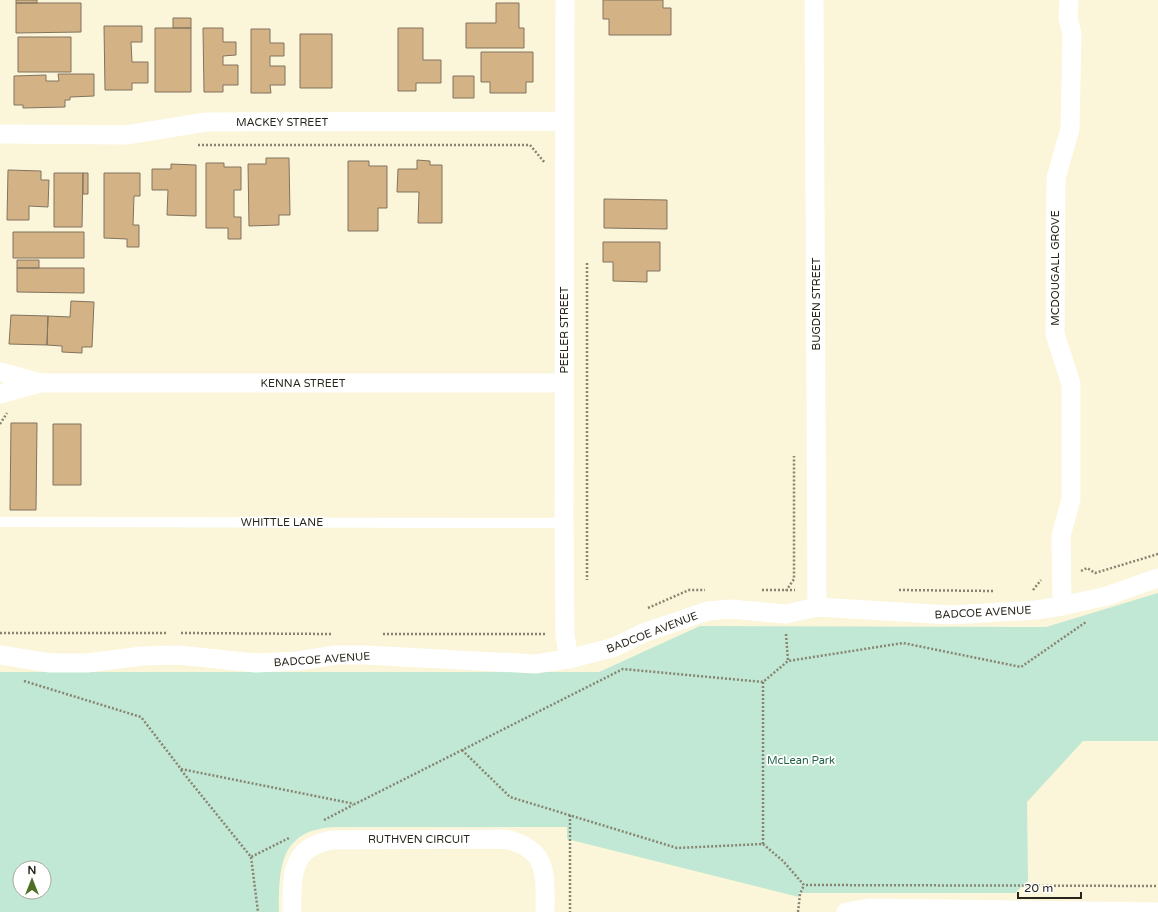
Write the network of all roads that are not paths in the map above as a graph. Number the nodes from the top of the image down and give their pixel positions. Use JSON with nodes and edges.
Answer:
{"nodes":[{"id":1,"x":565,"y":0,"type":"edge"},
{"id":2,"x":814,"y":0,"type":"edge"},
{"id":3,"x":1069,"y":0,"type":"edge"},
{"id":4,"x":564,"y":121,"type":"junction"},
{"id":5,"x":0,"y":134,"type":"edge"},
{"id":6,"x":0,"y":372,"type":"edge"},
{"id":7,"x":41,"y":383,"type":"junction"},
{"id":8,"x":564,"y":383,"type":"junction"},
{"id":9,"x":0,"y":394,"type":"edge"},
{"id":10,"x":0,"y":522,"type":"edge"},
{"id":11,"x":564,"y":523,"type":"junction"},
{"id":12,"x":1158,"y":578,"type":"edge"},
{"id":13,"x":1062,"y":606,"type":"junction"},
{"id":14,"x":817,"y":607,"type":"junction"},
{"id":15,"x":0,"y":655,"type":"edge"},
{"id":16,"x":569,"y":659,"type":"junction"},
{"id":17,"x":292,"y":912,"type":"edge"},
{"id":18,"x":545,"y":912,"type":"edge"},
{"id":19,"x":846,"y":912,"type":"edge"},
{"id":20,"x":1157,"y":912,"type":"edge"}],
"edges":[{"from":1,"to":4,"type":"street","name":"PEELER STREET"},
{"from":2,"to":14,"type":"street","name":"BUGDEN STREET"},
{"from":3,"to":13,"type":"street","name":"MCDOUGALL GROVE"},
{"from":4,"to":5,"type":"street","name":"MACKEY STREET"},
{"from":4,"to":8,"type":"street","name":"PEELER STREET"},
{"from":6,"to":7,"type":"street","name":"KENNA STREET"},
{"from":7,"to":8,"type":"street","name":"KENNA STREET"},
{"from":7,"to":9,"type":"street","name":"KENNA STREET"},
{"from":8,"to":11,"type":"street","name":"PEELER STREET"},
{"from":10,"to":11,"type":"lane","name":"WHITTLE LANE"},
{"from":11,"to":16,"type":"street","name":"PEELER STREET"},
{"from":12,"to":13,"type":"street","name":"BADCOE AVENUE"},
{"from":13,"to":14,"type":"street","name":"BADCOE AVENUE"},
{"from":14,"to":16,"type":"street","name":"BADCOE AVENUE"},
{"from":15,"to":16,"type":"street","name":"BADCOE AVENUE"},
{"from":17,"to":18,"type":"street","name":"RUTHVEN CIRCUIT"},
{"from":19,"to":20,"type":"street"}]}
